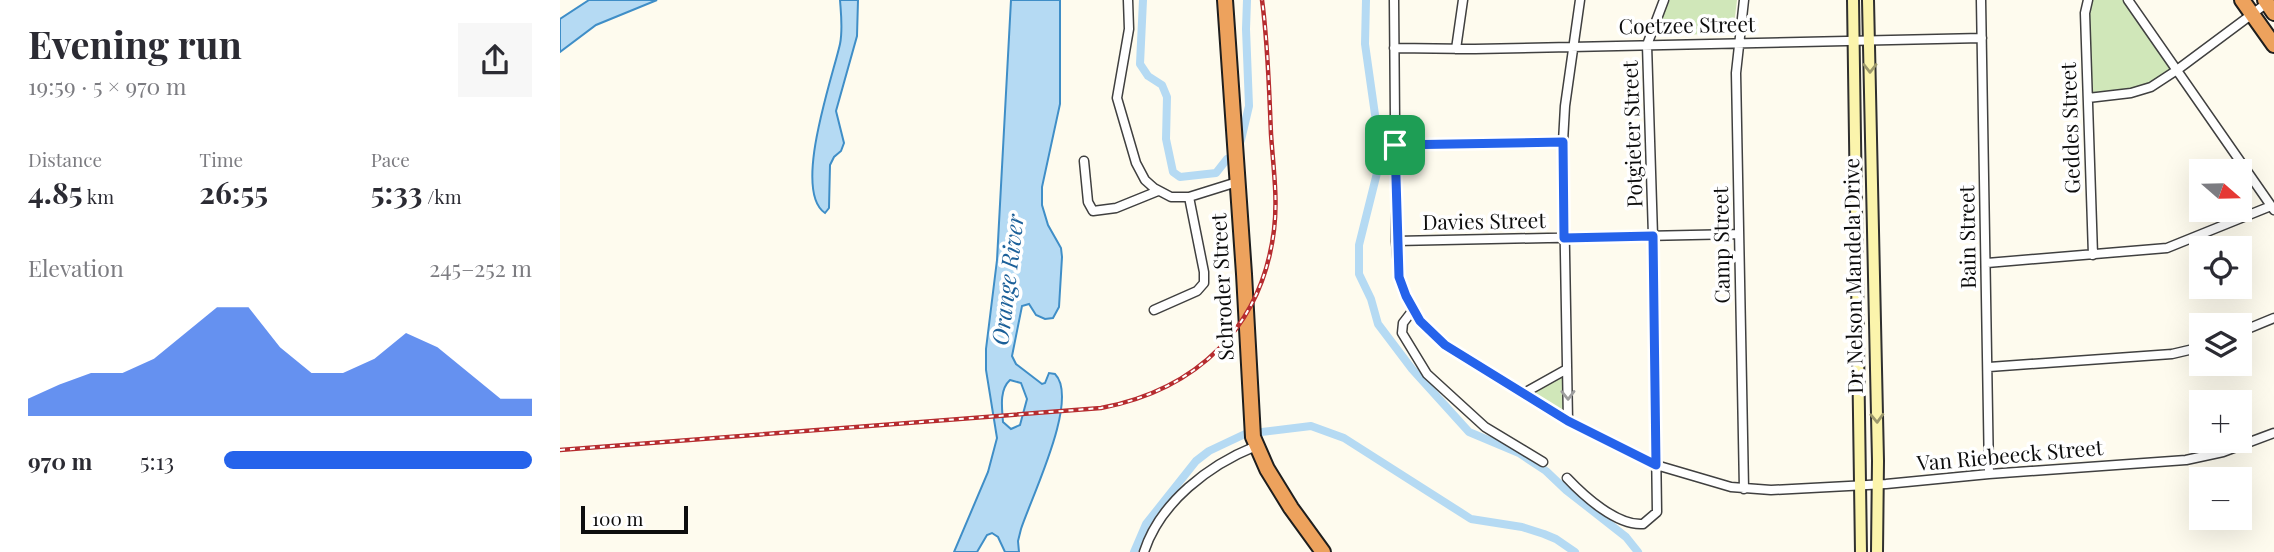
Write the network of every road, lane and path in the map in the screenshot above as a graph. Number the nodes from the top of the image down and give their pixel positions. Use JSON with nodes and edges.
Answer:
{"nodes":[{"id":1,"x":1128,"y":0,"type":"edge"},
{"id":2,"x":1225,"y":0,"type":"edge"},
{"id":3,"x":1394,"y":0,"type":"edge"},
{"id":4,"x":1463,"y":0,"type":"edge"},
{"id":5,"x":1580,"y":0,"type":"edge"},
{"id":6,"x":1664,"y":0,"type":"edge"},
{"id":7,"x":1744,"y":0,"type":"edge"},
{"id":8,"x":1853,"y":0,"type":"edge"},
{"id":9,"x":1868,"y":0,"type":"edge"},
{"id":10,"x":1981,"y":0,"type":"edge"},
{"id":11,"x":2088,"y":0,"type":"edge"},
{"id":12,"x":2128,"y":0,"type":"edge"},
{"id":13,"x":2242,"y":0,"type":"edge"},
{"id":14,"x":2269,"y":5,"type":"edge"},
{"id":15,"x":2252,"y":14,"type":"junction"},
{"id":16,"x":1982,"y":38,"type":"junction"},
{"id":17,"x":1854,"y":40,"type":"junction"},
{"id":18,"x":1869,"y":40,"type":"junction"},
{"id":19,"x":1738,"y":43,"type":"junction"},
{"id":20,"x":1647,"y":45,"type":"junction"},
{"id":21,"x":2274,"y":45,"type":"edge"},
{"id":22,"x":1574,"y":47,"type":"junction"},
{"id":23,"x":1394,"y":48,"type":"junction"},
{"id":24,"x":1456,"y":49,"type":"junction"},
{"id":25,"x":2177,"y":71,"type":"junction"},
{"id":26,"x":2088,"y":98,"type":"junction"},
{"id":27,"x":1563,"y":142,"type":"junction"},
{"id":28,"x":1395,"y":145,"type":"junction"},
{"id":29,"x":1084,"y":161,"type":"dead end"},
{"id":30,"x":1237,"y":183,"type":"junction"},
{"id":31,"x":1158,"y":191,"type":"junction"},
{"id":32,"x":1189,"y":197,"type":"junction"},
{"id":33,"x":2272,"y":208,"type":"edge"},
{"id":34,"x":1739,"y":234,"type":"junction"},
{"id":35,"x":1653,"y":236,"type":"junction"},
{"id":36,"x":1564,"y":238,"type":"junction"},
{"id":37,"x":1396,"y":241,"type":"junction"},
{"id":38,"x":2092,"y":255,"type":"junction"},
{"id":39,"x":1987,"y":263,"type":"junction"},
{"id":40,"x":1154,"y":310,"type":"dead end"},
{"id":41,"x":1413,"y":310,"type":"junction"},
{"id":42,"x":2274,"y":318,"type":"edge"},
{"id":43,"x":2252,"y":327,"type":"edge"},
{"id":44,"x":2189,"y":350,"type":"edge"},
{"id":45,"x":1989,"y":367,"type":"junction"},
{"id":46,"x":1567,"y":369,"type":"junction"},
{"id":47,"x":1524,"y":393,"type":"junction"},
{"id":48,"x":1568,"y":421,"type":"junction"},
{"id":49,"x":2274,"y":433,"type":"edge"},
{"id":50,"x":1253,"y":437,"type":"junction"},
{"id":51,"x":1543,"y":462,"type":"dead end"},
{"id":52,"x":1656,"y":465,"type":"junction"},
{"id":53,"x":1989,"y":474,"type":"junction"},
{"id":54,"x":1567,"y":478,"type":"dead end"},
{"id":55,"x":1878,"y":484,"type":"junction"},
{"id":56,"x":1861,"y":485,"type":"junction"},
{"id":57,"x":1744,"y":489,"type":"junction"},
{"id":58,"x":1143,"y":552,"type":"edge"},
{"id":59,"x":1324,"y":552,"type":"edge"},
{"id":60,"x":1861,"y":552,"type":"edge"},
{"id":61,"x":1877,"y":552,"type":"edge"}],
"edges":[{"from":1,"to":31,"type":"street"},
{"from":2,"to":30,"type":"highway","name":"Schroder Street"},
{"from":3,"to":23,"type":"street","name":"Van Riebeeck Street"},
{"from":4,"to":24,"type":"street"},
{"from":5,"to":22,"type":"street"},
{"from":6,"to":20,"type":"street","name":"Potgieter Street"},
{"from":7,"to":19,"type":"street","name":"Camp Street"},
{"from":8,"to":17,"type":"street","name":"Dr Nelson Mandela Drive"},
{"from":9,"to":18,"type":"street","name":"Dr Nelson Mandela Drive"},
{"from":10,"to":16,"type":"street","name":"Bain Street"},
{"from":11,"to":26,"type":"street","name":"Geddes Street"},
{"from":12,"to":25,"type":"street"},
{"from":13,"to":15,"type":"highway"},
{"from":14,"to":15,"type":"street"},
{"from":15,"to":21,"type":"highway"},
{"from":15,"to":25,"type":"street"},
{"from":16,"to":18,"type":"street","name":"Coetzee Street"},
{"from":16,"to":39,"type":"street","name":"Bain Street"},
{"from":17,"to":18,"type":"street","name":"Coetzee Street"},
{"from":17,"to":19,"type":"street","name":"Coetzee Street"},
{"from":17,"to":56,"type":"street","name":"Dr Nelson Mandela Drive"},
{"from":18,"to":55,"type":"street","name":"Dr Nelson Mandela Drive","one_way":true},
{"from":19,"to":20,"type":"street","name":"Coetzee Street"},
{"from":19,"to":34,"type":"street","name":"Camp Street"},
{"from":20,"to":22,"type":"street","name":"Coetzee Street"},
{"from":20,"to":35,"type":"street","name":"Potgieter Street"},
{"from":22,"to":24,"type":"street","name":"Coetzee Street"},
{"from":22,"to":27,"type":"street"},
{"from":23,"to":24,"type":"street","name":"Coetzee Street"},
{"from":23,"to":28,"type":"street","name":"Van Riebeeck Street"},
{"from":25,"to":26,"type":"street"},
{"from":25,"to":33,"type":"street"},
{"from":26,"to":38,"type":"street","name":"Geddes Street"},
{"from":27,"to":28,"type":"street"},
{"from":27,"to":36,"type":"street"},
{"from":28,"to":37,"type":"street","name":"Van Riebeeck Street"},
{"from":29,"to":31,"type":"street"},
{"from":30,"to":32,"type":"street"},
{"from":30,"to":50,"type":"highway","name":"Schroder Street"},
{"from":31,"to":32,"type":"street"},
{"from":32,"to":40,"type":"street"},
{"from":33,"to":38,"type":"street"},
{"from":34,"to":35,"type":"street","name":"Davies Street"},
{"from":34,"to":57,"type":"street","name":"Camp Street"},
{"from":35,"to":36,"type":"street","name":"Davies Street"},
{"from":35,"to":52,"type":"street","name":"Potgieter Street"},
{"from":36,"to":37,"type":"street","name":"Davies Street"},
{"from":36,"to":46,"type":"street"},
{"from":37,"to":41,"type":"street","name":"Van Riebeeck Street"},
{"from":38,"to":39,"type":"street"},
{"from":39,"to":45,"type":"street","name":"Bain Street"},
{"from":41,"to":47,"type":"street","name":"Van Riebeeck Street"},
{"from":41,"to":51,"type":"street"},
{"from":42,"to":43,"type":"street"},
{"from":44,"to":45,"type":"street"},
{"from":45,"to":53,"type":"street","name":"Bain Street"},
{"from":46,"to":47,"type":"street"},
{"from":46,"to":48,"type":"street","one_way":true},
{"from":47,"to":48,"type":"street","name":"Van Riebeeck Street"},
{"from":48,"to":52,"type":"street","name":"Van Riebeeck Street"},
{"from":49,"to":53,"type":"street","name":"Van Riebeeck Street"},
{"from":50,"to":58,"type":"street"},
{"from":50,"to":59,"type":"highway","name":"Schroder Street"},
{"from":52,"to":54,"type":"street","name":"Potgieter Street"},
{"from":52,"to":57,"type":"street","name":"Van Riebeeck Street"},
{"from":53,"to":55,"type":"street","name":"Van Riebeeck Street"},
{"from":55,"to":56,"type":"street","name":"Van Riebeeck Street"},
{"from":55,"to":61,"type":"street","name":"Dr Nelson Mandela Drive"},
{"from":56,"to":57,"type":"street","name":"Van Riebeeck Street"},
{"from":56,"to":60,"type":"street","name":"Dr Nelson Mandela Drive"}]}
